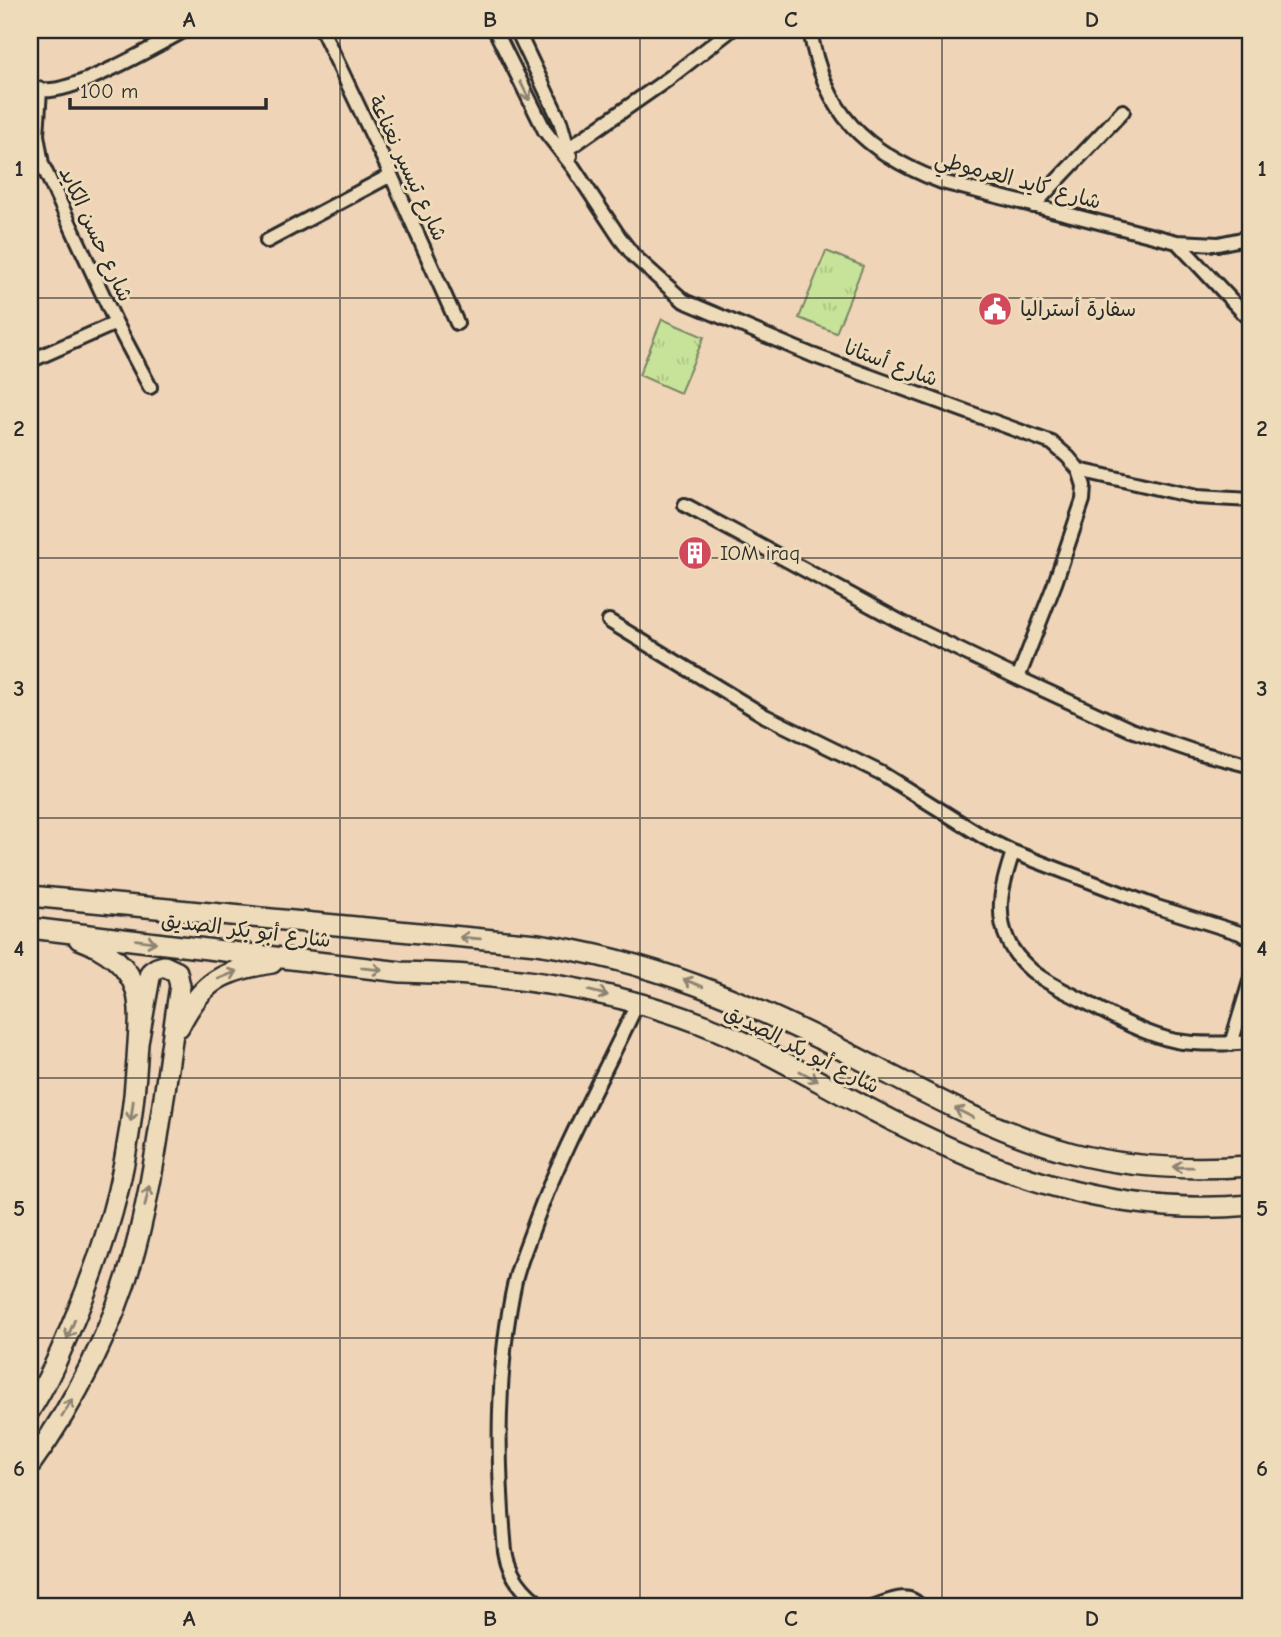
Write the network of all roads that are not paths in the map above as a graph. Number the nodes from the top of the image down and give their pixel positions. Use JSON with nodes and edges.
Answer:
{"nodes":[{"id":1,"x":185,"y":30,"type":"edge"},
{"id":2,"x":322,"y":30,"type":"edge"},
{"id":3,"x":495,"y":30,"type":"edge"},
{"id":4,"x":517,"y":30,"type":"edge"},
{"id":5,"x":731,"y":30,"type":"edge"},
{"id":6,"x":810,"y":30,"type":"edge"},
{"id":7,"x":35,"y":88,"type":"edge"},
{"id":8,"x":1123,"y":111,"type":"dead end"},
{"id":9,"x":565,"y":151,"type":"junction"},
{"id":10,"x":391,"y":175,"type":"junction"},
{"id":11,"x":1033,"y":206,"type":"junction"},
{"id":12,"x":1251,"y":237,"type":"edge"},
{"id":13,"x":267,"y":241,"type":"dead end"},
{"id":14,"x":1177,"y":242,"type":"junction"},
{"id":15,"x":1251,"y":321,"type":"edge"},
{"id":16,"x":116,"y":323,"type":"junction"},
{"id":17,"x":457,"y":323,"type":"dead end"},
{"id":18,"x":30,"y":361,"type":"edge"},
{"id":19,"x":149,"y":387,"type":"dead end"},
{"id":20,"x":1079,"y":470,"type":"junction"},
{"id":21,"x":1251,"y":500,"type":"edge"},
{"id":22,"x":685,"y":505,"type":"dead end"},
{"id":23,"x":609,"y":621,"type":"dead end"},
{"id":24,"x":1018,"y":678,"type":"junction"},
{"id":25,"x":1251,"y":766,"type":"edge"},
{"id":26,"x":1013,"y":852,"type":"junction"},
{"id":27,"x":30,"y":895,"type":"edge"},
{"id":28,"x":30,"y":928,"type":"edge"},
{"id":29,"x":58,"y":931,"type":"junction"},
{"id":30,"x":1251,"y":940,"type":"edge"},
{"id":31,"x":293,"y":960,"type":"junction"},
{"id":32,"x":1251,"y":978,"type":"edge"},
{"id":33,"x":637,"y":1004,"type":"junction"},
{"id":34,"x":1251,"y":1042,"type":"edge"},
{"id":35,"x":138,"y":1043,"type":"junction"},
{"id":36,"x":171,"y":1044,"type":"junction"},
{"id":37,"x":1231,"y":1044,"type":"junction"},
{"id":38,"x":1251,"y":1166,"type":"edge"},
{"id":39,"x":1251,"y":1205,"type":"edge"},
{"id":40,"x":30,"y":1410,"type":"edge"},
{"id":41,"x":30,"y":1465,"type":"edge"},
{"id":42,"x":544,"y":1607,"type":"edge"},
{"id":43,"x":872,"y":1607,"type":"edge"},
{"id":44,"x":920,"y":1607,"type":"edge"}],
"edges":[{"from":1,"to":7,"type":"street","name":"شارع حسن الكايد"},
{"from":2,"to":10,"type":"street","name":"شارع تيسير نعناعة"},
{"from":3,"to":9,"type":"street","name":"شارع أستانا","one_way":true},
{"from":4,"to":9,"type":"street","name":"شارع أستانا"},
{"from":5,"to":9,"type":"street"},
{"from":6,"to":11,"type":"street","name":"شارع كايد العرموطي"},
{"from":7,"to":16,"type":"street","name":"شارع حسن الكايد"},
{"from":8,"to":11,"type":"street"},
{"from":9,"to":20,"type":"street","name":"شارع أستانا"},
{"from":10,"to":13,"type":"street"},
{"from":10,"to":17,"type":"street","name":"شارع تيسير نعناعة"},
{"from":11,"to":14,"type":"street","name":"شارع كايد العرموطي"},
{"from":12,"to":14,"type":"street","name":"شارع كايد العرموطي"},
{"from":14,"to":15,"type":"street"},
{"from":16,"to":18,"type":"street"},
{"from":16,"to":19,"type":"street","name":"شارع حسن الكايد"},
{"from":20,"to":21,"type":"street"},
{"from":20,"to":24,"type":"street"},
{"from":22,"to":24,"type":"street"},
{"from":23,"to":26,"type":"street"},
{"from":24,"to":25,"type":"street"},
{"from":26,"to":30,"type":"street"},
{"from":26,"to":37,"type":"street"},
{"from":38,"to":27,"type":"main road","name":"شارع أبو بكر الصديق","one_way":true},
{"from":28,"to":29,"type":"main road","name":"شارع أبو بكر الصديق"},
{"from":29,"to":31,"type":"main road","name":"شارع أبو بكر الصديق","one_way":true},
{"from":29,"to":35,"type":"main road"},
{"from":31,"to":33,"type":"main road","name":"شارع أبو بكر الصديق","one_way":true},
{"from":36,"to":31,"type":"main road","one_way":true},
{"from":32,"to":37,"type":"street"},
{"from":33,"to":39,"type":"main road","name":"شارع أبو بكر الصديق","one_way":true},
{"from":33,"to":42,"type":"street"},
{"from":34,"to":37,"type":"street"},
{"from":35,"to":36,"type":"main road"},
{"from":35,"to":40,"type":"main road","one_way":true},
{"from":41,"to":36,"type":"main road","one_way":true},
{"from":43,"to":44,"type":"street"}]}
